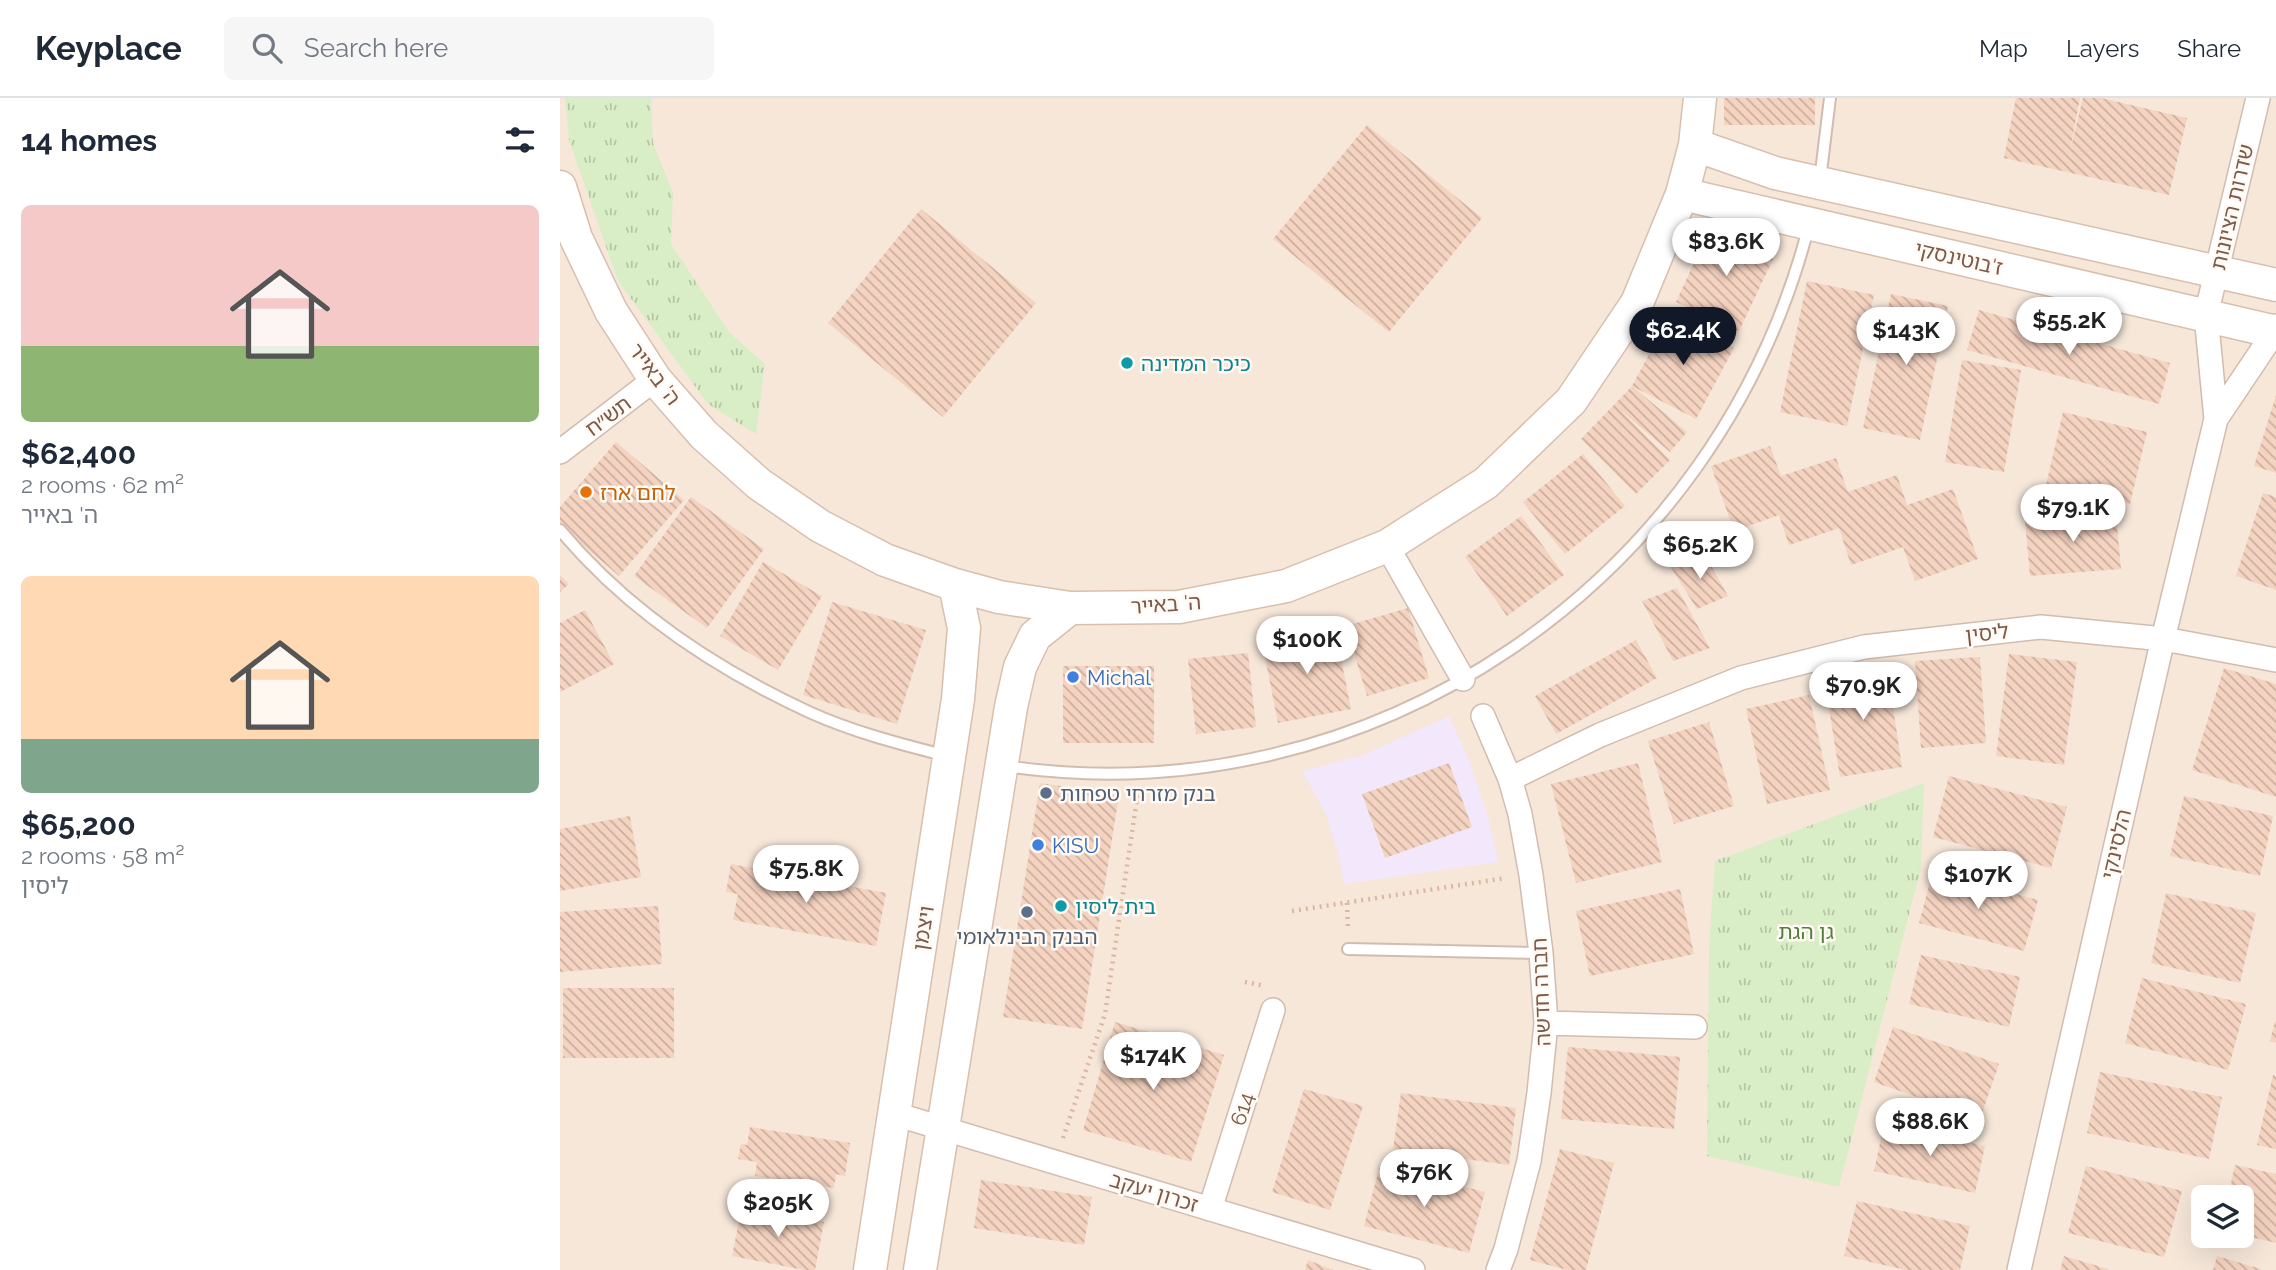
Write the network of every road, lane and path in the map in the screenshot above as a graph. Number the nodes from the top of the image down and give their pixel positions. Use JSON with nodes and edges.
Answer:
{"nodes":[{"id":1,"x":1700,"y":98,"type":"edge"},
{"id":2,"x":1830,"y":98,"type":"edge"},
{"id":3,"x":2258,"y":98,"type":"edge"},
{"id":4,"x":1695,"y":145,"type":"junction"},
{"id":5,"x":1820,"y":182,"type":"junction"},
{"id":6,"x":560,"y":187,"type":"edge"},
{"id":7,"x":1682,"y":194,"type":"junction"},
{"id":8,"x":1810,"y":223,"type":"junction"},
{"id":9,"x":2217,"y":271,"type":"junction"},
{"id":10,"x":2276,"y":285,"type":"edge"},
{"id":11,"x":2206,"y":316,"type":"junction"},
{"id":12,"x":2276,"y":330,"type":"edge"},
{"id":13,"x":655,"y":379,"type":"junction"},
{"id":14,"x":2216,"y":419,"type":"junction"},
{"id":15,"x":560,"y":452,"type":"edge"},
{"id":16,"x":560,"y":530,"type":"edge"},
{"id":17,"x":1387,"y":546,"type":"junction"},
{"id":18,"x":955,"y":585,"type":"junction"},
{"id":19,"x":1070,"y":608,"type":"junction"},
{"id":20,"x":2164,"y":639,"type":"junction"},
{"id":21,"x":2276,"y":660,"type":"edge"},
{"id":22,"x":1463,"y":680,"type":"junction"},
{"id":23,"x":1483,"y":716,"type":"dead end"},
{"id":24,"x":949,"y":757,"type":"junction"},
{"id":25,"x":1002,"y":766,"type":"junction"},
{"id":26,"x":1510,"y":779,"type":"junction"},
{"id":27,"x":1138,"y":790,"type":"dead end"},
{"id":28,"x":1531,"y":875,"type":"junction"},
{"id":29,"x":1347,"y":903,"type":"junction"},
{"id":30,"x":1292,"y":911,"type":"dead end"},
{"id":31,"x":1349,"y":949,"type":"joint"},
{"id":32,"x":1541,"y":953,"type":"junction"},
{"id":33,"x":1273,"y":1010,"type":"dead end"},
{"id":34,"x":1546,"y":1023,"type":"junction"},
{"id":35,"x":1695,"y":1027,"type":"dead end"},
{"id":36,"x":895,"y":1114,"type":"junction"},
{"id":37,"x":943,"y":1129,"type":"junction"},
{"id":38,"x":1055,"y":1163,"type":"junction"},
{"id":39,"x":1210,"y":1209,"type":"junction"},
{"id":40,"x":870,"y":1270,"type":"edge"},
{"id":41,"x":920,"y":1270,"type":"edge"},
{"id":42,"x":1413,"y":1270,"type":"edge"},
{"id":43,"x":1498,"y":1270,"type":"edge"},
{"id":44,"x":2019,"y":1270,"type":"edge"}],
"edges":[{"from":1,"to":4,"type":"street","name":"ה' באייר"},
{"from":2,"to":5,"type":"lane"},
{"from":3,"to":9,"type":"street","name":"שדרות הציונות"},
{"from":4,"to":5,"type":"street","name":"ז'בוטינסקי"},
{"from":4,"to":7,"type":"street","name":"ה' באייר"},
{"from":5,"to":9,"type":"street","name":"ז'בוטינסקי"},
{"from":6,"to":13,"type":"street","name":"ה' באייר"},
{"from":7,"to":8,"type":"street","name":"ז'בוטינסקי"},
{"from":7,"to":17,"type":"street","name":"ה' באייר"},
{"from":8,"to":11,"type":"street","name":"ז'בוטינסקי"},
{"from":8,"to":22,"type":"lane"},
{"from":9,"to":10,"type":"street","name":"ז'בוטינסקי"},
{"from":9,"to":11,"type":"street","name":"שדרות הציונות"},
{"from":11,"to":12,"type":"street","name":"ז'בוטינסקי"},
{"from":11,"to":14,"type":"street","name":"הלסינקי"},
{"from":12,"to":14,"type":"street","name":"הלסינקי"},
{"from":13,"to":15,"type":"street","name":"תש״ח"},
{"from":13,"to":18,"type":"street","name":"ה' באייר"},
{"from":14,"to":20,"type":"street","name":"הלסינקי"},
{"from":16,"to":24,"type":"lane"},
{"from":17,"to":19,"type":"street","name":"ה' באייר"},
{"from":17,"to":22,"type":"street"},
{"from":18,"to":19,"type":"street","name":"ה' באייר"},
{"from":18,"to":24,"type":"street","name":"ויצמן"},
{"from":19,"to":25,"type":"street"},
{"from":20,"to":21,"type":"street","name":"ליסין"},
{"from":20,"to":26,"type":"street","name":"ליסין"},
{"from":20,"to":44,"type":"street","name":"הלסינקי"},
{"from":22,"to":25,"type":"lane"},
{"from":23,"to":26,"type":"street","name":"חברה חדשה"},
{"from":24,"to":36,"type":"street","name":"ויצמן"},
{"from":25,"to":37,"type":"street"},
{"from":26,"to":28,"type":"street","name":"חברה חדשה"},
{"from":27,"to":38,"type":"path"},
{"from":28,"to":29,"type":"path"},
{"from":28,"to":32,"type":"street","name":"חברה חדשה"},
{"from":29,"to":30,"type":"path"},
{"from":29,"to":31,"type":"path"},
{"from":31,"to":32,"type":"lane"},
{"from":32,"to":34,"type":"street","name":"חברה חדשה"},
{"from":33,"to":39,"type":"street","name":"614"},
{"from":34,"to":35,"type":"street"},
{"from":34,"to":43,"type":"street","name":"חברה חדשה"},
{"from":36,"to":37,"type":"street","name":"זכרון יעקב"},
{"from":36,"to":40,"type":"street","name":"ויצמן"},
{"from":37,"to":38,"type":"street","name":"זכרון יעקב"},
{"from":37,"to":41,"type":"street"},
{"from":38,"to":39,"type":"street","name":"זכרון יעקב"},
{"from":39,"to":42,"type":"street","name":"זכרון יעקב"}]}
